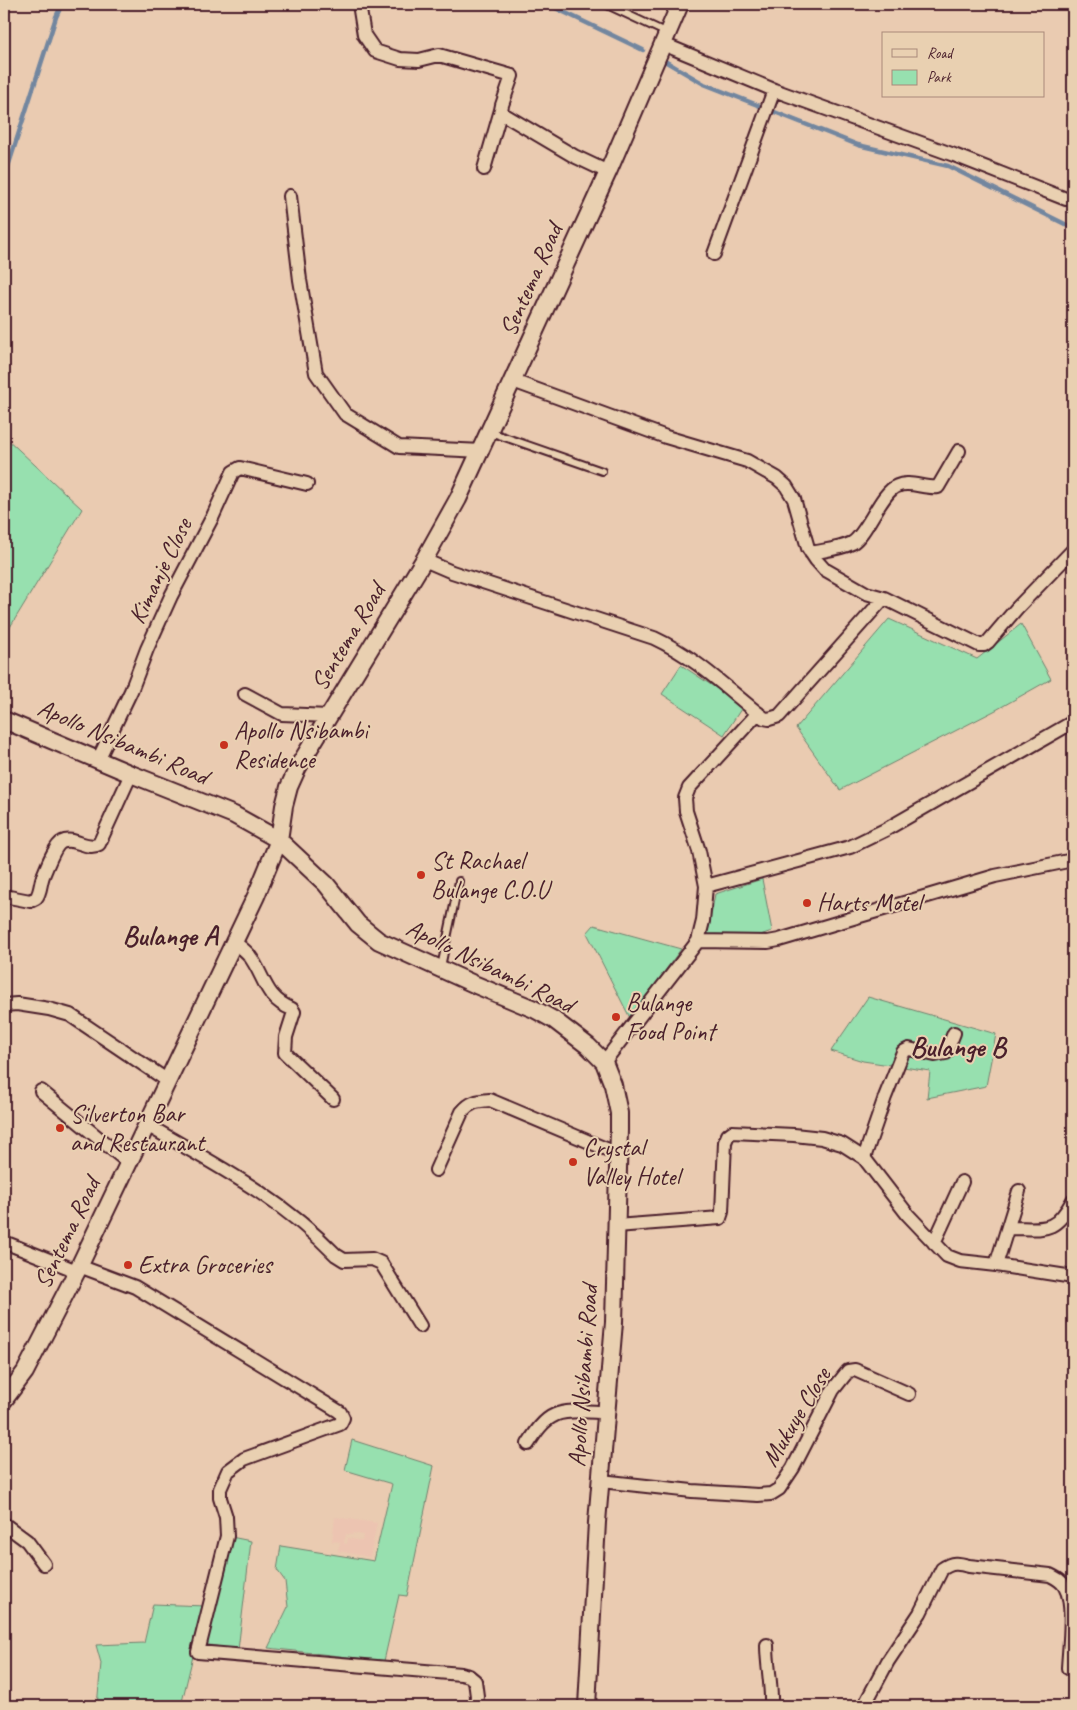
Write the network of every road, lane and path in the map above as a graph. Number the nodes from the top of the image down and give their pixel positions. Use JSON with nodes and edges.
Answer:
{"nodes":[{"id":1,"x":359,"y":4,"type":"edge"},
{"id":2,"x":605,"y":4,"type":"edge"},
{"id":3,"x":680,"y":4,"type":"edge"},
{"id":4,"x":666,"y":39,"type":"junction"},
{"id":5,"x":774,"y":90,"type":"junction"},
{"id":6,"x":501,"y":110,"type":"junction"},
{"id":7,"x":484,"y":169,"type":"dead end"},
{"id":8,"x":608,"y":172,"type":"junction"},
{"id":9,"x":290,"y":196,"type":"dead end"},
{"id":10,"x":1066,"y":199,"type":"dead end"},
{"id":11,"x":714,"y":254,"type":"dead end"},
{"id":12,"x":513,"y":381,"type":"junction"},
{"id":13,"x":490,"y":432,"type":"junction"},
{"id":14,"x":482,"y":450,"type":"junction"},
{"id":15,"x":959,"y":451,"type":"dead end"},
{"id":16,"x":602,"y":471,"type":"dead end"},
{"id":17,"x":307,"y":484,"type":"dead end"},
{"id":18,"x":1073,"y":550,"type":"edge"},
{"id":19,"x":811,"y":553,"type":"junction"},
{"id":20,"x":424,"y":560,"type":"junction"},
{"id":21,"x":884,"y":598,"type":"junction"},
{"id":22,"x":244,"y":694,"type":"dead end"},
{"id":23,"x":758,"y":713,"type":"junction"},
{"id":24,"x":329,"y":716,"type":"junction"},
{"id":25,"x":4,"y":720,"type":"edge"},
{"id":26,"x":1073,"y":722,"type":"edge"},
{"id":27,"x":98,"y":760,"type":"junction"},
{"id":28,"x":131,"y":774,"type":"junction"},
{"id":29,"x":279,"y":840,"type":"junction"},
{"id":30,"x":1073,"y":860,"type":"edge"},
{"id":31,"x":459,"y":881,"type":"dead end"},
{"id":32,"x":706,"y":886,"type":"junction"},
{"id":33,"x":4,"y":896,"type":"edge"},
{"id":34,"x":698,"y":941,"type":"junction"},
{"id":35,"x":234,"y":942,"type":"junction"},
{"id":36,"x":441,"y":968,"type":"junction"},
{"id":37,"x":4,"y":1005,"type":"edge"},
{"id":38,"x":954,"y":1033,"type":"dead end"},
{"id":39,"x":604,"y":1062,"type":"junction"},
{"id":40,"x":168,"y":1081,"type":"junction"},
{"id":41,"x":41,"y":1091,"type":"dead end"},
{"id":42,"x":333,"y":1099,"type":"dead end"},
{"id":43,"x":147,"y":1125,"type":"junction"},
{"id":44,"x":618,"y":1154,"type":"junction"},
{"id":45,"x":864,"y":1158,"type":"junction"},
{"id":46,"x":129,"y":1163,"type":"junction"},
{"id":47,"x":436,"y":1170,"type":"dead end"},
{"id":48,"x":962,"y":1182,"type":"dead end"},
{"id":49,"x":1019,"y":1191,"type":"dead end"},
{"id":50,"x":1073,"y":1200,"type":"edge"},
{"id":51,"x":616,"y":1226,"type":"junction"},
{"id":52,"x":1008,"y":1228,"type":"junction"},
{"id":53,"x":4,"y":1242,"type":"edge"},
{"id":54,"x":934,"y":1243,"type":"junction"},
{"id":55,"x":996,"y":1265,"type":"junction"},
{"id":56,"x":78,"y":1268,"type":"junction"},
{"id":57,"x":1073,"y":1277,"type":"edge"},
{"id":58,"x":420,"y":1326,"type":"dead end"},
{"id":59,"x":909,"y":1394,"type":"dead end"},
{"id":60,"x":4,"y":1400,"type":"edge"},
{"id":61,"x":606,"y":1412,"type":"junction"},
{"id":62,"x":528,"y":1444,"type":"dead end"},
{"id":63,"x":601,"y":1481,"type":"junction"},
{"id":64,"x":4,"y":1524,"type":"edge"},
{"id":65,"x":44,"y":1564,"type":"dead end"},
{"id":66,"x":767,"y":1645,"type":"dead end"},
{"id":67,"x":1068,"y":1668,"type":"dead end"},
{"id":68,"x":476,"y":1706,"type":"edge"},
{"id":69,"x":587,"y":1706,"type":"edge"},
{"id":70,"x":771,"y":1706,"type":"edge"},
{"id":71,"x":864,"y":1706,"type":"edge"}],
"edges":[{"from":1,"to":6,"type":"street"},
{"from":2,"to":4,"type":"lane"},
{"from":3,"to":4,"type":"main road","name":"Sentema Road"},
{"from":4,"to":5,"type":"street"},
{"from":4,"to":8,"type":"main road","name":"Sentema Road"},
{"from":5,"to":10,"type":"street"},
{"from":5,"to":11,"type":"street"},
{"from":6,"to":7,"type":"street"},
{"from":6,"to":8,"type":"street"},
{"from":8,"to":12,"type":"main road","name":"Sentema Road"},
{"from":9,"to":14,"type":"street"},
{"from":12,"to":13,"type":"main road","name":"Sentema Road"},
{"from":12,"to":19,"type":"street"},
{"from":13,"to":14,"type":"main road","name":"Sentema Road"},
{"from":13,"to":16,"type":"lane"},
{"from":14,"to":20,"type":"main road","name":"Sentema Road"},
{"from":15,"to":19,"type":"street"},
{"from":17,"to":27,"type":"street","name":"Kimanje Close"},
{"from":18,"to":21,"type":"street"},
{"from":19,"to":21,"type":"street"},
{"from":20,"to":23,"type":"street"},
{"from":20,"to":24,"type":"main road","name":"Sentema Road"},
{"from":21,"to":23,"type":"street"},
{"from":22,"to":24,"type":"street"},
{"from":23,"to":32,"type":"street"},
{"from":24,"to":29,"type":"main road","name":"Sentema Road"},
{"from":25,"to":27,"type":"main road","name":"Apollo Nsibambi Road"},
{"from":26,"to":32,"type":"street"},
{"from":27,"to":28,"type":"main road","name":"Apollo Nsibambi Road"},
{"from":28,"to":29,"type":"main road","name":"Apollo Nsibambi Road"},
{"from":28,"to":33,"type":"street"},
{"from":29,"to":35,"type":"main road","name":"Sentema Road"},
{"from":29,"to":36,"type":"main road","name":"Apollo Nsibambi Road"},
{"from":30,"to":34,"type":"street"},
{"from":31,"to":36,"type":"lane"},
{"from":32,"to":34,"type":"street"},
{"from":34,"to":39,"type":"street"},
{"from":35,"to":40,"type":"main road","name":"Sentema Road"},
{"from":35,"to":42,"type":"street"},
{"from":36,"to":39,"type":"main road","name":"Apollo Nsibambi Road"},
{"from":37,"to":40,"type":"street"},
{"from":38,"to":45,"type":"street"},
{"from":39,"to":44,"type":"main road","name":"Apollo Nsibambi Road"},
{"from":40,"to":43,"type":"main road","name":"Sentema Road"},
{"from":41,"to":46,"type":"street"},
{"from":43,"to":46,"type":"main road","name":"Sentema Road"},
{"from":43,"to":58,"type":"street"},
{"from":44,"to":47,"type":"street"},
{"from":44,"to":51,"type":"main road","name":"Apollo Nsibambi Road"},
{"from":45,"to":51,"type":"street"},
{"from":45,"to":54,"type":"street"},
{"from":46,"to":56,"type":"main road","name":"Sentema Road"},
{"from":48,"to":54,"type":"street"},
{"from":49,"to":52,"type":"street"},
{"from":50,"to":52,"type":"street"},
{"from":51,"to":61,"type":"main road","name":"Apollo Nsibambi Road"},
{"from":52,"to":55,"type":"street"},
{"from":53,"to":56,"type":"street"},
{"from":54,"to":55,"type":"street"},
{"from":55,"to":57,"type":"street"},
{"from":56,"to":60,"type":"main road","name":"Sentema Road"},
{"from":56,"to":68,"type":"street"},
{"from":59,"to":63,"type":"street","name":"Mukuye Close"},
{"from":61,"to":62,"type":"street"},
{"from":61,"to":63,"type":"main road","name":"Apollo Nsibambi Road"},
{"from":63,"to":69,"type":"main road","name":"Apollo Nsibambi Road"},
{"from":64,"to":65,"type":"street"},
{"from":66,"to":70,"type":"street"},
{"from":67,"to":71,"type":"street"}]}
